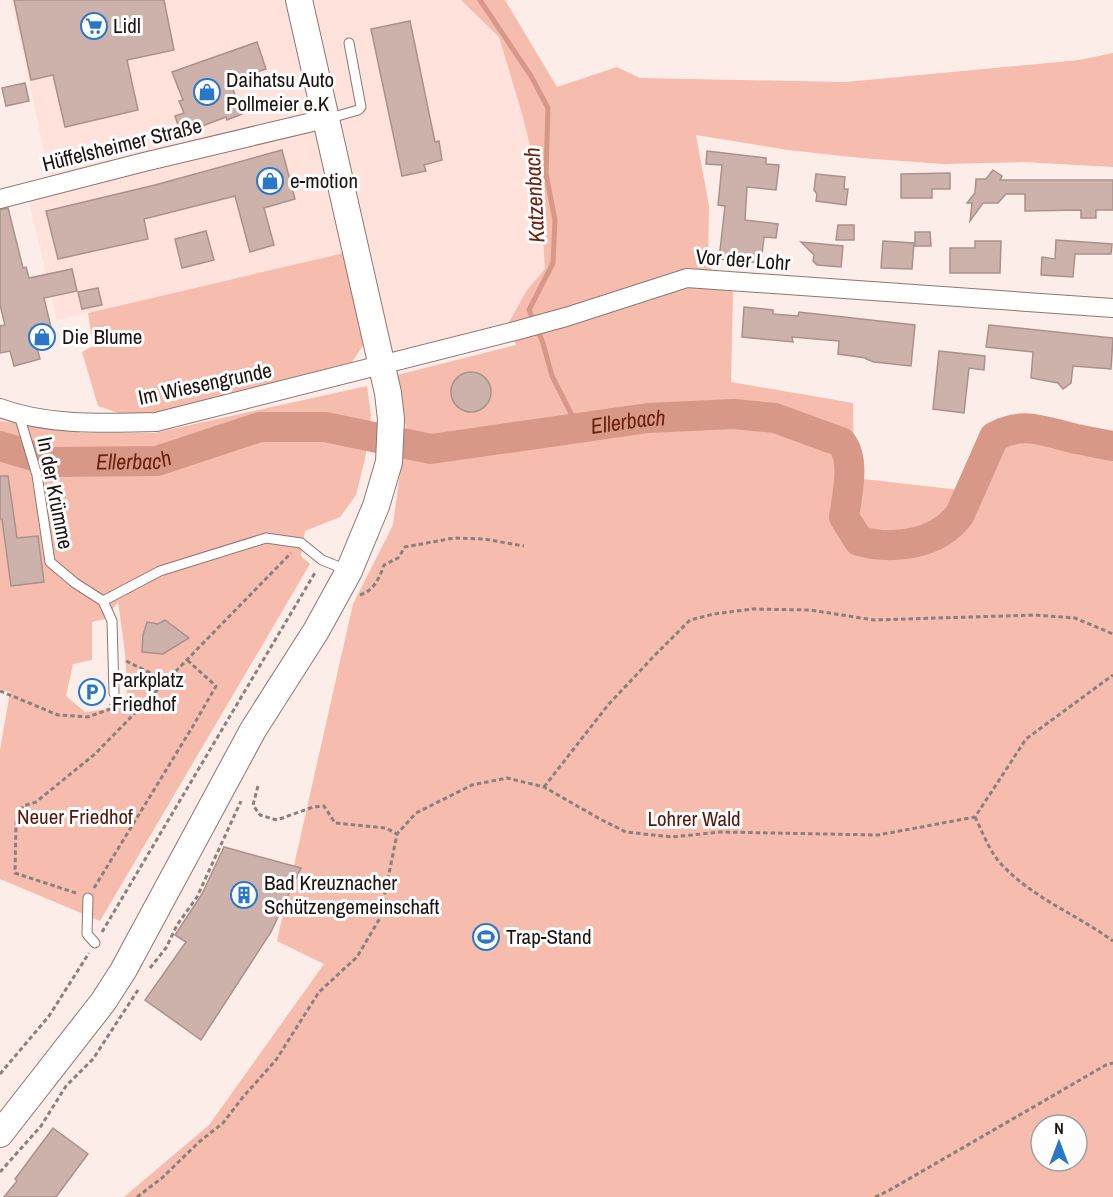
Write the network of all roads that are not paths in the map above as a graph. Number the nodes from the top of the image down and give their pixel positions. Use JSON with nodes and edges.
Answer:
{"nodes":[{"id":1,"x":299,"y":0,"type":"edge"},
{"id":2,"x":349,"y":44,"type":"dead end"},
{"id":3,"x":325,"y":119,"type":"junction"},
{"id":4,"x":0,"y":199,"type":"edge"},
{"id":5,"x":1113,"y":308,"type":"edge"},
{"id":6,"x":382,"y":366,"type":"junction"},
{"id":7,"x":0,"y":408,"type":"edge"},
{"id":8,"x":19,"y":415,"type":"junction"},
{"id":9,"x":349,"y":571,"type":"junction"},
{"id":10,"x":103,"y":601,"type":"junction"},
{"id":11,"x":114,"y":693,"type":"road end"},
{"id":12,"x":88,"y":898,"type":"road end"},
{"id":13,"x":95,"y":943,"type":"road end"},
{"id":14,"x":0,"y":1134,"type":"edge"}],
"edges":[{"from":1,"to":3,"type":"main road"},
{"from":2,"to":3,"type":"lane"},
{"from":3,"to":4,"type":"street","name":"Hüffelsheimer Straße"},
{"from":3,"to":6,"type":"main road"},
{"from":5,"to":6,"type":"street","name":"Vor der Lohr"},
{"from":6,"to":8,"type":"street","name":"Im Wiesengrunde"},
{"from":6,"to":9,"type":"main road"},
{"from":7,"to":8,"type":"street","name":"Im Wiesengrunde"},
{"from":8,"to":10,"type":"lane","name":"In der Krümme"},
{"from":9,"to":10,"type":"lane"},
{"from":9,"to":14,"type":"main road"},
{"from":10,"to":11,"type":"lane"},
{"from":12,"to":13,"type":"lane"}]}
